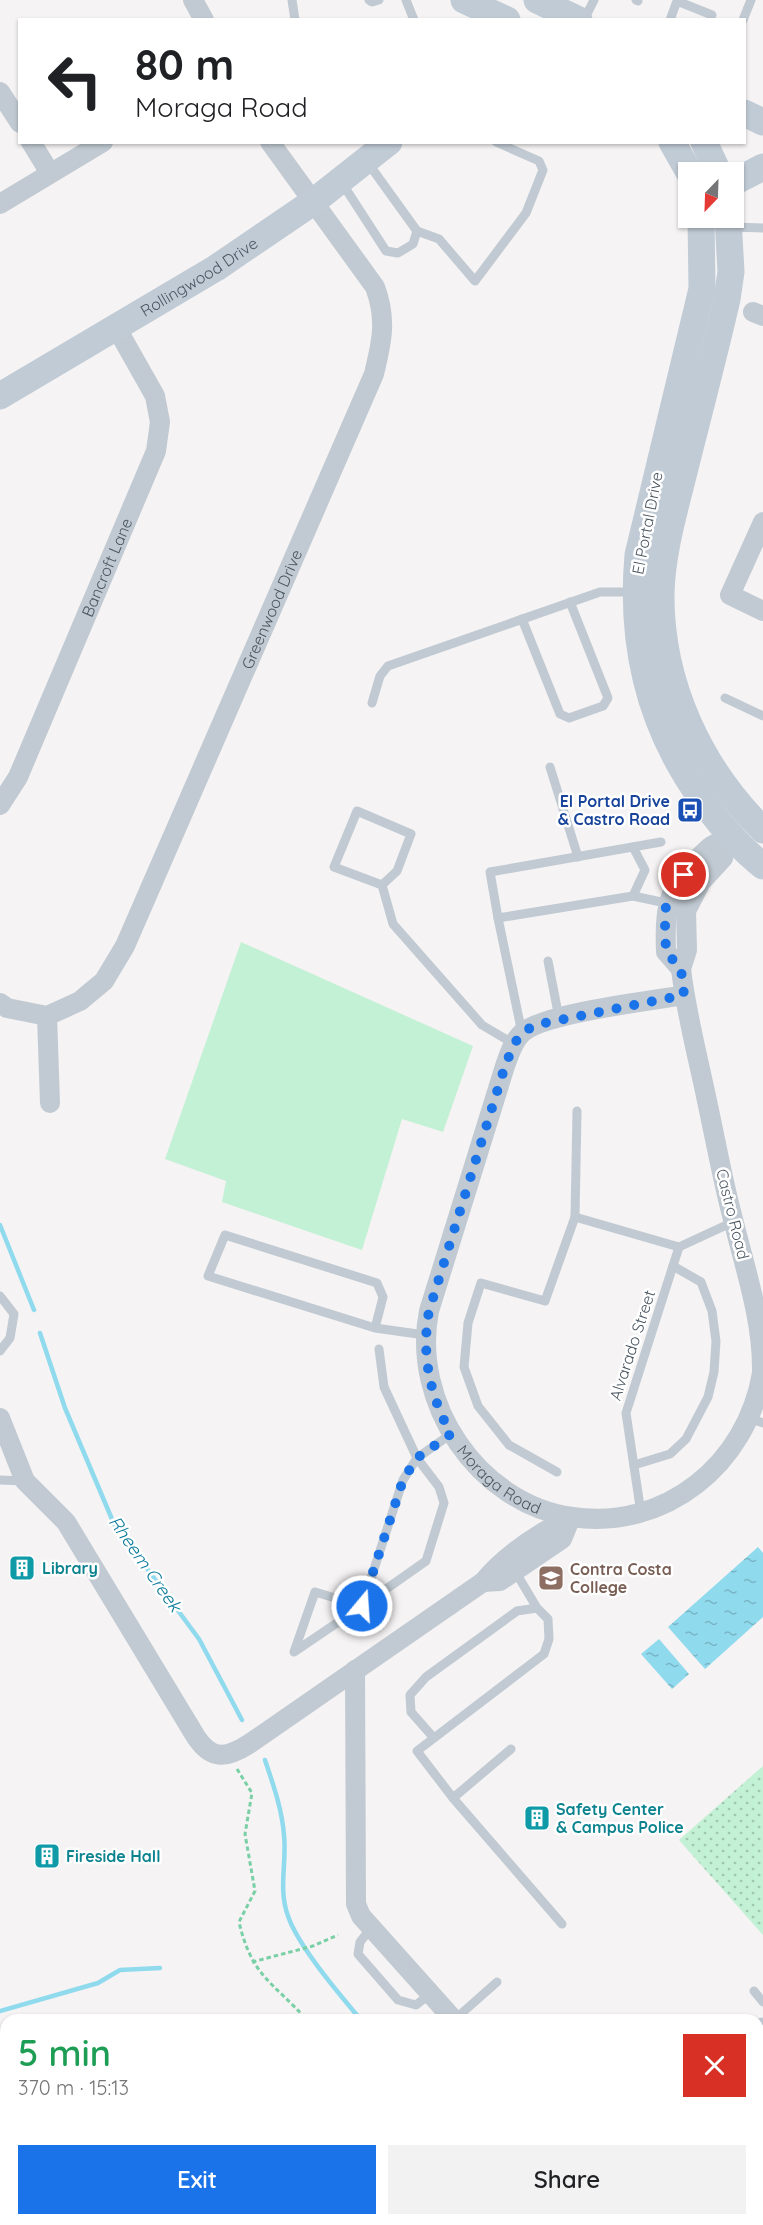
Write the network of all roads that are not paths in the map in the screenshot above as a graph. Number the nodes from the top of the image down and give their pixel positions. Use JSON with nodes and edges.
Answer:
{"nodes":[{"id":1,"x":193,"y":0,"type":"edge"},
{"id":2,"x":292,"y":0,"type":"edge"},
{"id":3,"x":369,"y":0,"type":"edge"},
{"id":4,"x":406,"y":0,"type":"edge"},
{"id":5,"x":537,"y":0,"type":"edge"},
{"id":6,"x":594,"y":0,"type":"edge"},
{"id":7,"x":751,"y":0,"type":"edge"},
{"id":8,"x":383,"y":1,"type":"edge"},
{"id":9,"x":676,"y":1,"type":"edge"},
{"id":10,"x":464,"y":5,"type":"edge"},
{"id":11,"x":712,"y":15,"type":"dead end"},
{"id":12,"x":203,"y":18,"type":"edge"},
{"id":13,"x":295,"y":18,"type":"edge"},
{"id":14,"x":413,"y":18,"type":"edge"},
{"id":15,"x":501,"y":18,"type":"edge"},
{"id":16,"x":575,"y":18,"type":"edge"},
{"id":17,"x":585,"y":18,"type":"edge"},
{"id":18,"x":671,"y":18,"type":"edge"},
{"id":19,"x":744,"y":18,"type":"edge"},
{"id":20,"x":0,"y":92,"type":"edge"},
{"id":21,"x":746,"y":114,"type":"edge"},
{"id":22,"x":18,"y":120,"type":"edge"},
{"id":23,"x":763,"y":122,"type":"edge"},
{"id":24,"x":32,"y":144,"type":"edge"},
{"id":25,"x":100,"y":144,"type":"edge"},
{"id":26,"x":271,"y":144,"type":"edge"},
{"id":27,"x":387,"y":144,"type":"edge"},
{"id":28,"x":501,"y":144,"type":"edge"},
{"id":29,"x":673,"y":144,"type":"edge"},
{"id":30,"x":705,"y":144,"type":"edge"},
{"id":31,"x":366,"y":161,"type":"junction"},
{"id":32,"x":683,"y":162,"type":"edge"},
{"id":33,"x":713,"y":162,"type":"edge"},
{"id":34,"x":763,"y":167,"type":"edge"},
{"id":35,"x":50,"y":173,"type":"junction"},
{"id":36,"x":744,"y":177,"type":"edge"},
{"id":37,"x":341,"y":180,"type":"junction"},
{"id":38,"x":313,"y":202,"type":"junction"},
{"id":39,"x":0,"y":204,"type":"edge"},
{"id":40,"x":744,"y":225,"type":"edge"},
{"id":41,"x":702,"y":228,"type":"edge"},
{"id":42,"x":728,"y":228,"type":"edge"},
{"id":43,"x":763,"y":228,"type":"edge"},
{"id":44,"x":417,"y":231,"type":"junction"},
{"id":45,"x":116,"y":327,"type":"junction"},
{"id":46,"x":0,"y":396,"type":"edge"},
{"id":47,"x":763,"y":522,"type":"edge"},
{"id":48,"x":648,"y":593,"type":"junction"},
{"id":49,"x":570,"y":602,"type":"junction"},
{"id":50,"x":763,"y":611,"type":"edge"},
{"id":51,"x":522,"y":619,"type":"junction"},
{"id":52,"x":724,"y":698,"type":"dead end"},
{"id":53,"x":372,"y":703,"type":"dead end"},
{"id":54,"x":763,"y":716,"type":"edge"},
{"id":55,"x":550,"y":767,"type":"dead end"},
{"id":56,"x":0,"y":805,"type":"edge"},
{"id":57,"x":743,"y":831,"type":"edge"},
{"id":58,"x":661,"y":842,"type":"dead end"},
{"id":59,"x":633,"y":847,"type":"junction"},
{"id":60,"x":578,"y":857,"type":"junction"},
{"id":61,"x":763,"y":866,"type":"edge"},
{"id":62,"x":382,"y":885,"type":"junction"},
{"id":63,"x":633,"y":896,"type":"junction"},
{"id":64,"x":666,"y":903,"type":"junction"},
{"id":65,"x":498,"y":918,"type":"junction"},
{"id":66,"x":548,"y":961,"type":"dead end"},
{"id":67,"x":681,"y":969,"type":"junction"},
{"id":68,"x":684,"y":995,"type":"junction"},
{"id":69,"x":0,"y":1003,"type":"edge"},
{"id":70,"x":47,"y":1016,"type":"junction"},
{"id":71,"x":559,"y":1018,"type":"junction"},
{"id":72,"x":518,"y":1038,"type":"junction"},
{"id":73,"x":50,"y":1103,"type":"dead end"},
{"id":74,"x":578,"y":1111,"type":"dead end"},
{"id":75,"x":575,"y":1217,"type":"junction"},
{"id":76,"x":733,"y":1222,"type":"junction"},
{"id":77,"x":679,"y":1247,"type":"junction"},
{"id":78,"x":673,"y":1266,"type":"junction"},
{"id":79,"x":0,"y":1296,"type":"edge"},
{"id":80,"x":375,"y":1328,"type":"junction"},
{"id":81,"x":425,"y":1335,"type":"junction"},
{"id":82,"x":380,"y":1349,"type":"dead end"},
{"id":83,"x":0,"y":1351,"type":"edge"},
{"id":84,"x":0,"y":1418,"type":"edge"},
{"id":85,"x":756,"y":1420,"type":"edge"},
{"id":86,"x":451,"y":1434,"type":"junction"},
{"id":87,"x":417,"y":1458,"type":"junction"},
{"id":88,"x":634,"y":1465,"type":"junction"},
{"id":89,"x":557,"y":1472,"type":"dead end"},
{"id":90,"x":0,"y":1480,"type":"edge"},
{"id":91,"x":25,"y":1480,"type":"junction"},
{"id":92,"x":641,"y":1513,"type":"junction"},
{"id":93,"x":571,"y":1517,"type":"junction"},
{"id":94,"x":515,"y":1571,"type":"junction"},
{"id":95,"x":483,"y":1582,"type":"junction"},
{"id":96,"x":362,"y":1606,"type":"junction"},
{"id":97,"x":537,"y":1608,"type":"junction"},
{"id":98,"x":355,"y":1670,"type":"junction"},
{"id":99,"x":433,"y":1737,"type":"junction"},
{"id":100,"x":511,"y":1749,"type":"dead end"},
{"id":101,"x":453,"y":1798,"type":"junction"},
{"id":102,"x":562,"y":1924,"type":"dead end"},
{"id":103,"x":371,"y":1928,"type":"junction"},
{"id":104,"x":497,"y":1982,"type":"dead end"},
{"id":105,"x":754,"y":1991,"type":"dead end"},
{"id":106,"x":430,"y":1994,"type":"junction"},
{"id":107,"x":763,"y":2002,"type":"edge"},
{"id":108,"x":448,"y":2014,"type":"edge"},
{"id":109,"x":461,"y":2014,"type":"edge"}],
"edges":[{"from":1,"to":12,"type":"street"},
{"from":2,"to":13,"type":"lane"},
{"from":3,"to":8,"type":"lane"},
{"from":4,"to":14,"type":"lane"},
{"from":5,"to":16,"type":"main road"},
{"from":6,"to":17,"type":"lane"},
{"from":7,"to":19,"type":"lane"},
{"from":9,"to":11,"type":"lane"},
{"from":9,"to":18,"type":"lane"},
{"from":10,"to":15,"type":"main road"},
{"from":20,"to":22,"type":"street"},
{"from":21,"to":23,"type":"main road"},
{"from":24,"to":35,"type":"street"},
{"from":25,"to":35,"type":"street"},
{"from":26,"to":38,"type":"street","name":"Greenwood Drive"},
{"from":27,"to":31,"type":"main road","name":"Rollingwood Drive"},
{"from":28,"to":44,"type":"lane"},
{"from":29,"to":32,"type":"main road"},
{"from":30,"to":33,"type":"main road"},
{"from":31,"to":37,"type":"main road","name":"Rollingwood Drive"},
{"from":31,"to":44,"type":"lane"},
{"from":34,"to":36,"type":"main road"},
{"from":35,"to":39,"type":"street"},
{"from":37,"to":38,"type":"main road","name":"Rollingwood Drive"},
{"from":37,"to":44,"type":"lane"},
{"from":38,"to":45,"type":"main road","name":"Rollingwood Drive"},
{"from":38,"to":70,"type":"street","name":"Greenwood Drive"},
{"from":40,"to":43,"type":"lane"},
{"from":41,"to":48,"type":"main road","name":"El Portal Drive"},
{"from":42,"to":48,"type":"main road","name":"El Portal Drive"},
{"from":45,"to":46,"type":"main road","name":"Rollingwood Drive"},
{"from":45,"to":56,"type":"street","name":"Bancroft Lane"},
{"from":47,"to":50,"type":"street"},
{"from":48,"to":49,"type":"lane"},
{"from":48,"to":57,"type":"main road","name":"El Portal Drive"},
{"from":49,"to":51,"type":"lane"},
{"from":49,"to":51,"type":"lane"},
{"from":51,"to":53,"type":"lane"},
{"from":52,"to":54,"type":"lane"},
{"from":55,"to":60,"type":"lane"},
{"from":57,"to":61,"type":"main road","name":"El Portal Drive"},
{"from":57,"to":64,"type":"street"},
{"from":57,"to":67,"type":"street","name":"Castro Road"},
{"from":58,"to":59,"type":"lane"},
{"from":59,"to":60,"type":"lane"},
{"from":59,"to":63,"type":"lane"},
{"from":60,"to":65,"type":"lane"},
{"from":62,"to":62,"type":"lane"},
{"from":62,"to":72,"type":"lane"},
{"from":63,"to":64,"type":"lane"},
{"from":63,"to":65,"type":"lane"},
{"from":64,"to":67,"type":"street","name":"Castro Road"},
{"from":65,"to":72,"type":"lane"},
{"from":66,"to":71,"type":"lane"},
{"from":67,"to":68,"type":"street","name":"Castro Road"},
{"from":68,"to":71,"type":"street"},
{"from":68,"to":76,"type":"street","name":"Castro Road"},
{"from":69,"to":70,"type":"street"},
{"from":70,"to":73,"type":"street"},
{"from":71,"to":72,"type":"street"},
{"from":72,"to":81,"type":"street","name":"Moraga Road"},
{"from":74,"to":75,"type":"lane"},
{"from":75,"to":77,"type":"lane"},
{"from":75,"to":89,"type":"lane"},
{"from":76,"to":77,"type":"lane"},
{"from":76,"to":85,"type":"street","name":"Castro Road"},
{"from":77,"to":78,"type":"lane","name":"Alvarado Street"},
{"from":78,"to":88,"type":"lane","name":"Alvarado Street"},
{"from":78,"to":88,"type":"lane"},
{"from":79,"to":83,"type":"lane"},
{"from":80,"to":80,"type":"lane"},
{"from":80,"to":81,"type":"lane"},
{"from":81,"to":86,"type":"street","name":"Moraga Road"},
{"from":82,"to":87,"type":"lane"},
{"from":84,"to":91,"type":"street"},
{"from":85,"to":92,"type":"street","name":"Castro Road"},
{"from":86,"to":87,"type":"lane"},
{"from":86,"to":93,"type":"street","name":"Moraga Road"},
{"from":87,"to":96,"type":"lane"},
{"from":87,"to":96,"type":"lane"},
{"from":88,"to":92,"type":"lane","name":"Alvarado Street"},
{"from":90,"to":91,"type":"lane"},
{"from":91,"to":98,"type":"street"},
{"from":92,"to":93,"type":"street","name":"Moraga Road"},
{"from":93,"to":94,"type":"street"},
{"from":93,"to":95,"type":"street"},
{"from":94,"to":95,"type":"street"},
{"from":94,"to":97,"type":"lane"},
{"from":95,"to":98,"type":"street"},
{"from":96,"to":96,"type":"lane"},
{"from":97,"to":99,"type":"lane"},
{"from":97,"to":99,"type":"lane"},
{"from":98,"to":103,"type":"street"},
{"from":99,"to":101,"type":"lane"},
{"from":100,"to":101,"type":"lane"},
{"from":101,"to":102,"type":"lane"},
{"from":103,"to":106,"type":"street"},
{"from":103,"to":106,"type":"lane"},
{"from":104,"to":109,"type":"lane"},
{"from":105,"to":107,"type":"lane"},
{"from":106,"to":108,"type":"street"}]}
